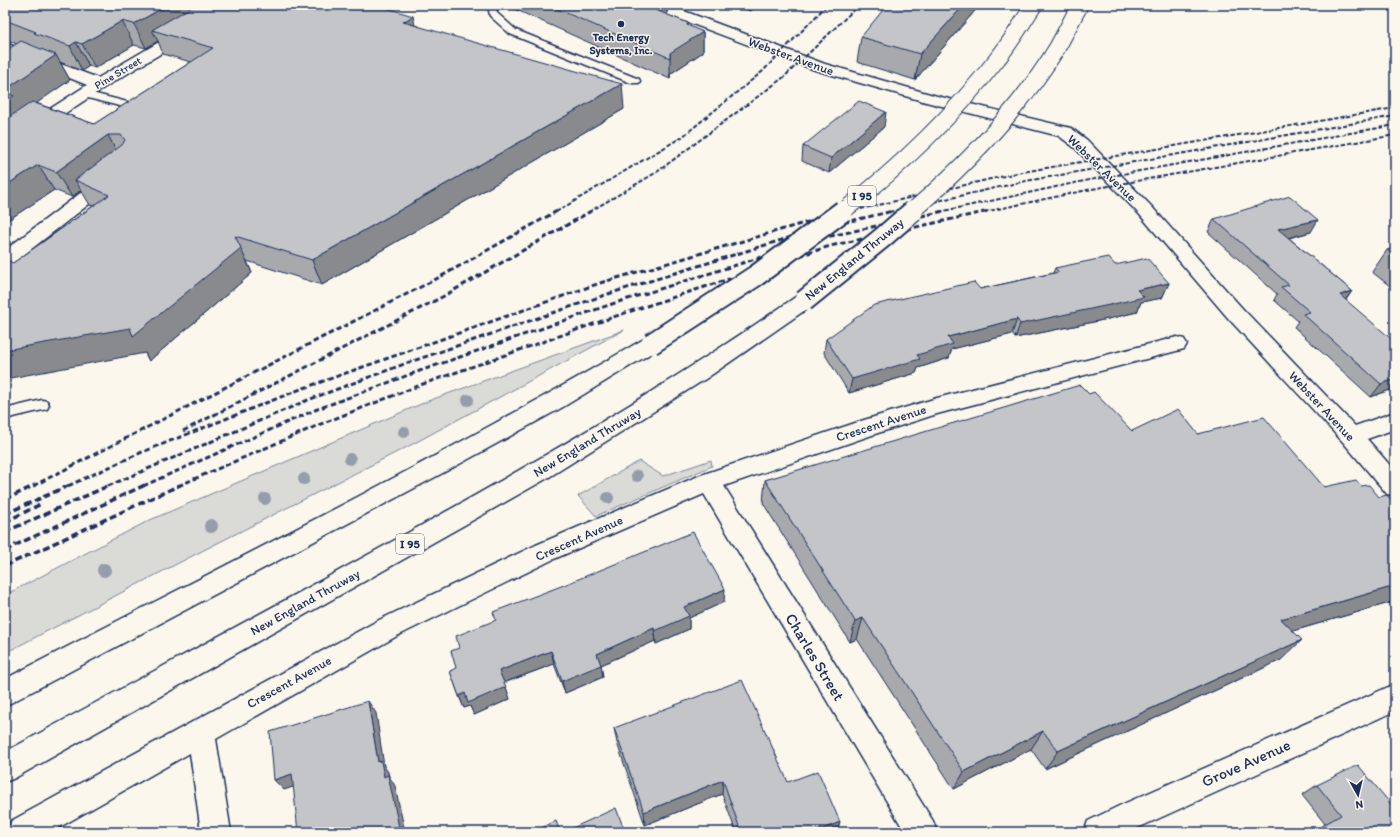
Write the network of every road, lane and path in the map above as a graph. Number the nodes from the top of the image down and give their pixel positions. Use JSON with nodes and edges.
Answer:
{"nodes":[{"id":1,"x":232,"y":5,"type":"edge"},
{"id":2,"x":492,"y":5,"type":"edge"},
{"id":3,"x":655,"y":5,"type":"edge"},
{"id":4,"x":1034,"y":5,"type":"edge"},
{"id":5,"x":1080,"y":5,"type":"edge"},
{"id":6,"x":5,"y":47,"type":"edge"},
{"id":7,"x":635,"y":81,"type":"dead end"},
{"id":8,"x":99,"y":84,"type":"junction"},
{"id":9,"x":84,"y":94,"type":"junction"},
{"id":10,"x":147,"y":110,"type":"edge"},
{"id":11,"x":5,"y":145,"type":"edge"},
{"id":12,"x":122,"y":170,"type":"edge"},
{"id":13,"x":5,"y":260,"type":"edge"},
{"id":14,"x":1177,"y":344,"type":"dead end"},
{"id":15,"x":42,"y":405,"type":"dead end"},
{"id":16,"x":5,"y":414,"type":"edge"},
{"id":17,"x":1395,"y":420,"type":"edge"},
{"id":18,"x":1351,"y":436,"type":"junction"},
{"id":19,"x":709,"y":482,"type":"junction"},
{"id":20,"x":1395,"y":487,"type":"edge"},
{"id":21,"x":5,"y":693,"type":"edge"},
{"id":22,"x":1395,"y":697,"type":"edge"},
{"id":23,"x":201,"y":732,"type":"junction"},
{"id":24,"x":5,"y":768,"type":"edge"},
{"id":25,"x":22,"y":832,"type":"edge"},
{"id":26,"x":216,"y":832,"type":"edge"},
{"id":27,"x":922,"y":832,"type":"edge"},
{"id":28,"x":1099,"y":832,"type":"edge"}],
"edges":[{"from":1,"to":8,"type":"main road","name":"Pine Street"},
{"from":2,"to":7,"type":"lane"},
{"from":3,"to":18,"type":"main road","name":"Webster Avenue"},
{"from":4,"to":21,"type":"main road","number":"I 95","bridge":true},
{"from":5,"to":24,"type":"main road","name":"New England Thruway","number":"I 95","bridge":true},
{"from":6,"to":8,"type":"main road"},
{"from":8,"to":9,"type":"main road","name":"Pine Street"},
{"from":9,"to":10,"type":"lane"},
{"from":9,"to":11,"type":"main road","name":"Pine Street"},
{"from":12,"to":13,"type":"main road"},
{"from":14,"to":19,"type":"main road","name":"Crescent Avenue"},
{"from":15,"to":16,"type":"lane"},
{"from":17,"to":18,"type":"main road"},
{"from":18,"to":20,"type":"main road","name":"Webster Avenue"},
{"from":19,"to":23,"type":"main road","name":"Crescent Avenue"},
{"from":19,"to":27,"type":"main road","name":"Charles Street"},
{"from":22,"to":28,"type":"main road","name":"Grove Avenue"},
{"from":23,"to":25,"type":"main road","name":"Crescent Avenue"},
{"from":23,"to":26,"type":"main road"}]}
